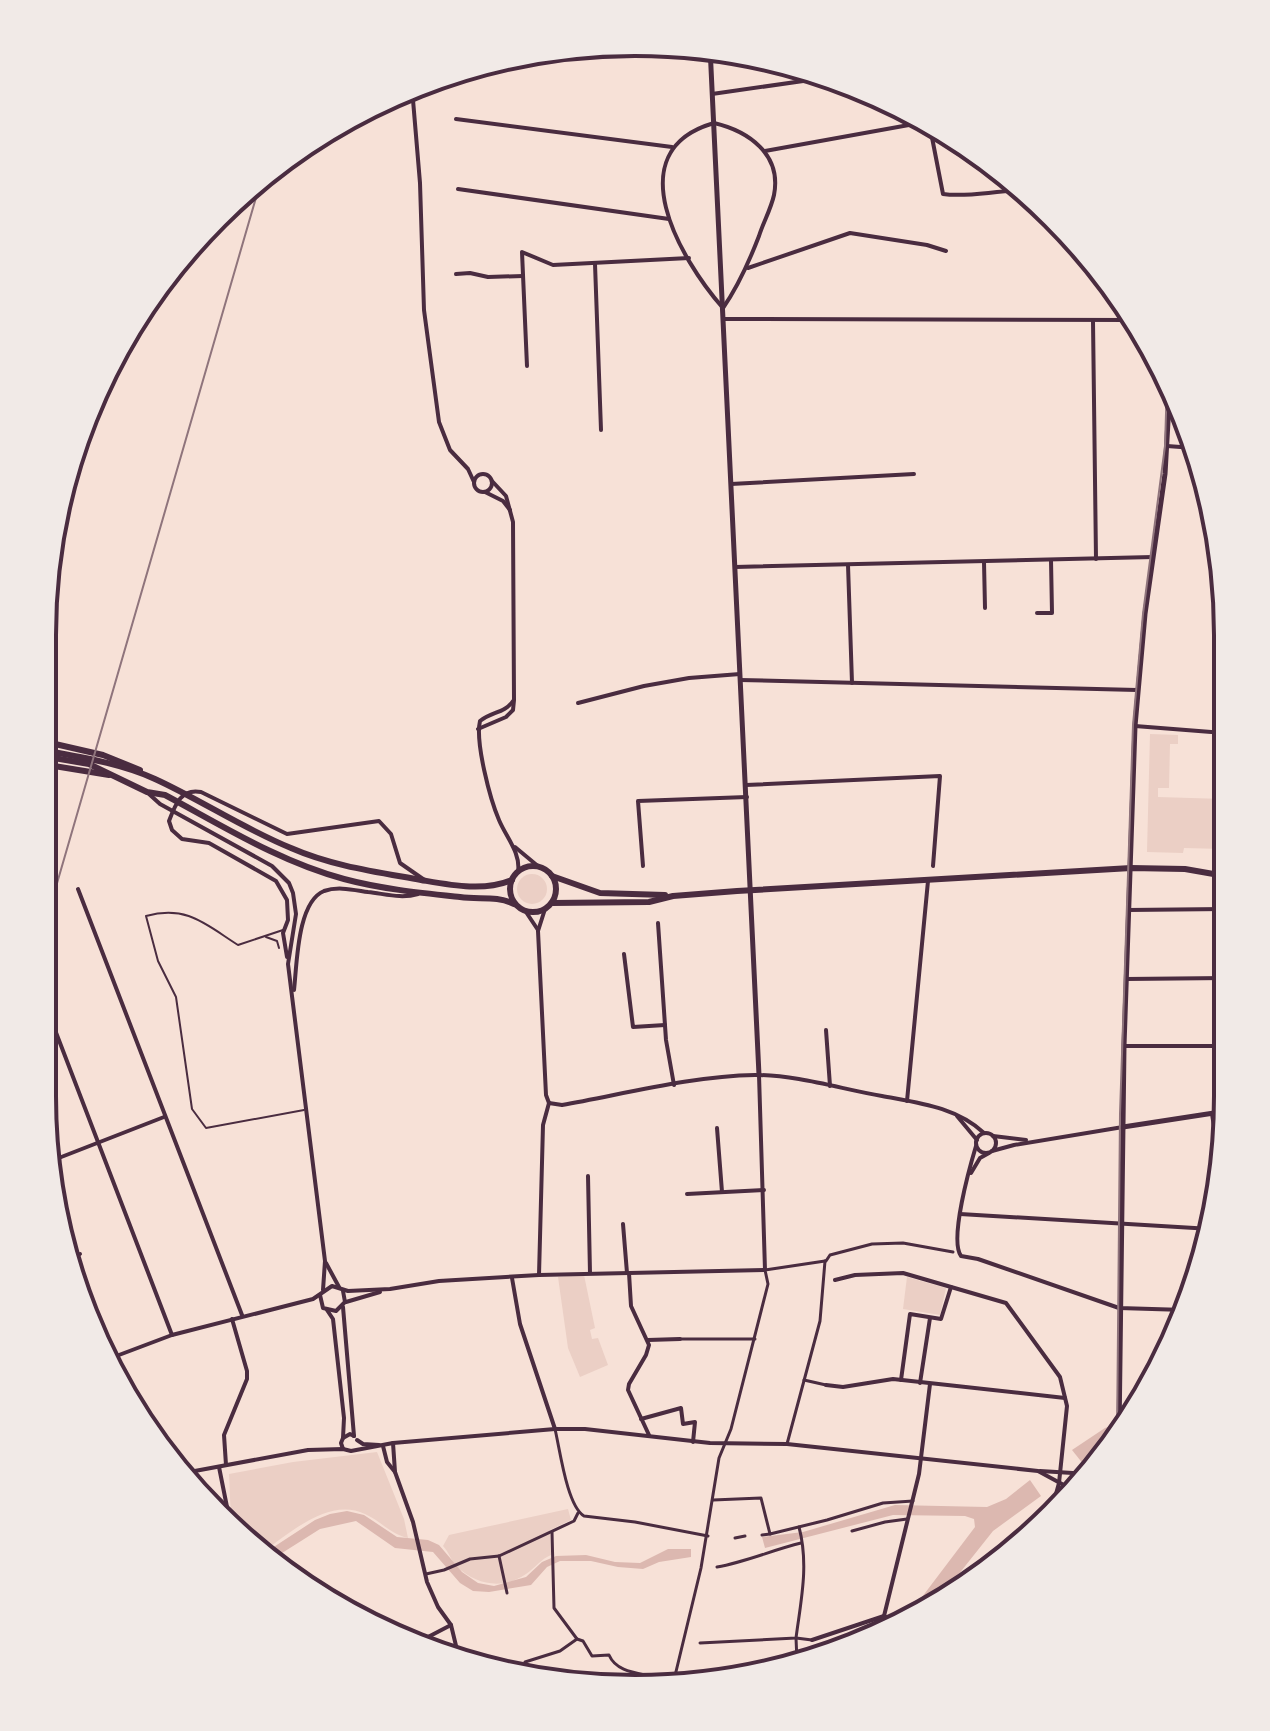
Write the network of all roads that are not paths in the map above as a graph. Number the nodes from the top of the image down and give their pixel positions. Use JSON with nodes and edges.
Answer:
{"nodes":[{"id":1,"x":711,"y":61,"type":"edge"},
{"id":2,"x":802,"y":81,"type":"edge"},
{"id":3,"x":712,"y":94,"type":"junction"},
{"id":4,"x":413,"y":100,"type":"edge"},
{"id":5,"x":456,"y":119,"type":"dead end"},
{"id":6,"x":714,"y":123,"type":"junction"},
{"id":7,"x":908,"y":125,"type":"edge"},
{"id":8,"x":933,"y":140,"type":"edge"},
{"id":9,"x":673,"y":147,"type":"junction"},
{"id":10,"x":765,"y":151,"type":"junction"},
{"id":11,"x":458,"y":189,"type":"dead end"},
{"id":12,"x":1005,"y":190,"type":"edge"},
{"id":13,"x":669,"y":219,"type":"junction"},
{"id":14,"x":946,"y":251,"type":"dead end"},
{"id":15,"x":689,"y":258,"type":"junction"},
{"id":16,"x":595,"y":263,"type":"junction"},
{"id":17,"x":747,"y":268,"type":"junction"},
{"id":18,"x":456,"y":274,"type":"dead end"},
{"id":19,"x":523,"y":276,"type":"junction"},
{"id":20,"x":723,"y":308,"type":"junction"},
{"id":21,"x":723,"y":319,"type":"junction"},
{"id":22,"x":1092,"y":320,"type":"junction"},
{"id":23,"x":1120,"y":320,"type":"edge"},
{"id":24,"x":527,"y":366,"type":"dead end"},
{"id":25,"x":1169,"y":410,"type":"edge"},
{"id":26,"x":601,"y":430,"type":"dead end"},
{"id":27,"x":1167,"y":446,"type":"junction"},
{"id":28,"x":1182,"y":447,"type":"edge"},
{"id":29,"x":464,"y":465,"type":"junction"},
{"id":30,"x":483,"y":474,"type":"junction"},
{"id":31,"x":914,"y":474,"type":"dead end"},
{"id":32,"x":492,"y":481,"type":"junction"},
{"id":33,"x":474,"y":482,"type":"junction"},
{"id":34,"x":731,"y":484,"type":"junction"},
{"id":35,"x":485,"y":492,"type":"junction"},
{"id":36,"x":512,"y":516,"type":"junction"},
{"id":37,"x":1153,"y":557,"type":"junction"},
{"id":38,"x":1096,"y":559,"type":"junction"},
{"id":39,"x":1051,"y":560,"type":"junction"},
{"id":40,"x":984,"y":562,"type":"junction"},
{"id":41,"x":848,"y":565,"type":"junction"},
{"id":42,"x":735,"y":567,"type":"junction"},
{"id":43,"x":985,"y":608,"type":"dead end"},
{"id":44,"x":1037,"y":613,"type":"dead end"},
{"id":45,"x":740,"y":677,"type":"junction"},
{"id":46,"x":852,"y":683,"type":"junction"},
{"id":47,"x":1137,"y":690,"type":"junction"},
{"id":48,"x":578,"y":703,"type":"dead end"},
{"id":49,"x":1135,"y":726,"type":"junction"},
{"id":50,"x":1214,"y":732,"type":"edge"},
{"id":51,"x":56,"y":743,"type":"edge"},
{"id":52,"x":56,"y":756,"type":"edge"},
{"id":53,"x":68,"y":758,"type":"junction"},
{"id":54,"x":56,"y":766,"type":"edge"},
{"id":55,"x":111,"y":776,"type":"junction"},
{"id":56,"x":153,"y":778,"type":"junction"},
{"id":57,"x":746,"y":785,"type":"junction"},
{"id":58,"x":147,"y":792,"type":"junction"},
{"id":59,"x":747,"y":797,"type":"junction"},
{"id":60,"x":513,"y":846,"type":"junction"},
{"id":61,"x":643,"y":866,"type":"dead end"},
{"id":62,"x":933,"y":866,"type":"dead end"},
{"id":63,"x":539,"y":867,"type":"junction"},
{"id":64,"x":1131,"y":868,"type":"junction"},
{"id":65,"x":518,"y":872,"type":"junction"},
{"id":66,"x":1214,"y":874,"type":"edge"},
{"id":67,"x":552,"y":876,"type":"junction"},
{"id":68,"x":425,"y":880,"type":"junction"},
{"id":69,"x":512,"y":880,"type":"junction"},
{"id":70,"x":928,"y":881,"type":"junction"},
{"id":71,"x":78,"y":889,"type":"dead end"},
{"id":72,"x":751,"y":891,"type":"junction"},
{"id":73,"x":423,"y":892,"type":"junction"},
{"id":74,"x":673,"y":896,"type":"junction"},
{"id":75,"x":552,"y":903,"type":"junction"},
{"id":76,"x":514,"y":904,"type":"junction"},
{"id":77,"x":545,"y":909,"type":"junction"},
{"id":78,"x":1214,"y":909,"type":"edge"},
{"id":79,"x":1128,"y":910,"type":"junction"},
{"id":80,"x":526,"y":912,"type":"junction"},
{"id":81,"x":658,"y":923,"type":"dead end"},
{"id":82,"x":284,"y":929,"type":"junction"},
{"id":83,"x":538,"y":931,"type":"junction"},
{"id":84,"x":264,"y":937,"type":"junction"},
{"id":85,"x":279,"y":948,"type":"dead end"},
{"id":86,"x":624,"y":954,"type":"dead end"},
{"id":87,"x":288,"y":964,"type":"junction"},
{"id":88,"x":1214,"y":978,"type":"edge"},
{"id":89,"x":1126,"y":979,"type":"junction"},
{"id":90,"x":293,"y":1000,"type":"junction"},
{"id":91,"x":665,"y":1025,"type":"junction"},
{"id":92,"x":826,"y":1030,"type":"dead end"},
{"id":93,"x":56,"y":1033,"type":"edge"},
{"id":94,"x":1124,"y":1046,"type":"junction"},
{"id":95,"x":1214,"y":1046,"type":"edge"},
{"id":96,"x":759,"y":1075,"type":"junction"},
{"id":97,"x":674,"y":1085,"type":"junction"},
{"id":98,"x":830,"y":1086,"type":"junction"},
{"id":99,"x":907,"y":1101,"type":"junction"},
{"id":100,"x":549,"y":1103,"type":"junction"},
{"id":101,"x":307,"y":1110,"type":"junction"},
{"id":102,"x":952,"y":1112,"type":"junction"},
{"id":103,"x":1211,"y":1113,"type":"joint"},
{"id":104,"x":164,"y":1117,"type":"junction"},
{"id":105,"x":1213,"y":1126,"type":"edge"},
{"id":106,"x":1123,"y":1127,"type":"junction"},
{"id":107,"x":717,"y":1128,"type":"dead end"},
{"id":108,"x":984,"y":1133,"type":"junction"},
{"id":109,"x":993,"y":1136,"type":"junction"},
{"id":110,"x":1033,"y":1141,"type":"junction"},
{"id":111,"x":98,"y":1143,"type":"junction"},
{"id":112,"x":976,"y":1143,"type":"junction"},
{"id":113,"x":991,"y":1152,"type":"junction"},
{"id":114,"x":59,"y":1158,"type":"edge"},
{"id":115,"x":588,"y":1176,"type":"dead end"},
{"id":116,"x":969,"y":1178,"type":"junction"},
{"id":117,"x":764,"y":1190,"type":"junction"},
{"id":118,"x":722,"y":1192,"type":"junction"},
{"id":119,"x":687,"y":1194,"type":"dead end"},
{"id":120,"x":960,"y":1214,"type":"junction"},
{"id":121,"x":623,"y":1224,"type":"dead end"},
{"id":122,"x":1122,"y":1225,"type":"junction"},
{"id":123,"x":1198,"y":1228,"type":"edge"},
{"id":124,"x":955,"y":1252,"type":"junction"},
{"id":125,"x":324,"y":1259,"type":"junction"},
{"id":126,"x":825,"y":1261,"type":"junction"},
{"id":127,"x":765,"y":1270,"type":"junction"},
{"id":128,"x":628,"y":1273,"type":"junction"},
{"id":129,"x":590,"y":1274,"type":"junction"},
{"id":130,"x":539,"y":1275,"type":"junction"},
{"id":131,"x":512,"y":1277,"type":"junction"},
{"id":132,"x":835,"y":1280,"type":"joint"},
{"id":133,"x":824,"y":1282,"type":"junction"},
{"id":134,"x":951,"y":1287,"type":"junction"},
{"id":135,"x":341,"y":1289,"type":"junction"},
{"id":136,"x":390,"y":1289,"type":"junction"},
{"id":137,"x":322,"y":1293,"type":"junction"},
{"id":138,"x":344,"y":1305,"type":"junction"},
{"id":139,"x":1121,"y":1309,"type":"junction"},
{"id":140,"x":327,"y":1310,"type":"junction"},
{"id":141,"x":1173,"y":1310,"type":"edge"},
{"id":142,"x":242,"y":1315,"type":"junction"},
{"id":143,"x":930,"y":1317,"type":"junction"},
{"id":144,"x":232,"y":1318,"type":"junction"},
{"id":145,"x":172,"y":1335,"type":"junction"},
{"id":146,"x":680,"y":1339,"type":"joint"},
{"id":147,"x":755,"y":1339,"type":"junction"},
{"id":148,"x":648,"y":1340,"type":"junction"},
{"id":149,"x":118,"y":1355,"type":"edge"},
{"id":150,"x":804,"y":1380,"type":"junction"},
{"id":151,"x":901,"y":1380,"type":"junction"},
{"id":152,"x":920,"y":1383,"type":"junction"},
{"id":153,"x":930,"y":1384,"type":"junction"},
{"id":154,"x":826,"y":1385,"type":"joint"},
{"id":155,"x":1065,"y":1398,"type":"junction"},
{"id":156,"x":1119,"y":1411,"type":"edge"},
{"id":157,"x":641,"y":1419,"type":"junction"},
{"id":158,"x":555,"y":1429,"type":"junction"},
{"id":159,"x":649,"y":1435,"type":"junction"},
{"id":160,"x":343,"y":1438,"type":"junction"},
{"id":161,"x":356,"y":1438,"type":"junction"},
{"id":162,"x":693,"y":1442,"type":"junction"},
{"id":163,"x":393,"y":1443,"type":"junction"},
{"id":164,"x":727,"y":1443,"type":"junction"},
{"id":165,"x":787,"y":1444,"type":"junction"},
{"id":166,"x":381,"y":1445,"type":"junction"},
{"id":167,"x":356,"y":1448,"type":"junction"},
{"id":168,"x":343,"y":1449,"type":"junction"},
{"id":169,"x":922,"y":1457,"type":"junction"},
{"id":170,"x":226,"y":1465,"type":"junction"},
{"id":171,"x":219,"y":1467,"type":"junction"},
{"id":172,"x":195,"y":1471,"type":"edge"},
{"id":173,"x":1038,"y":1471,"type":"junction"},
{"id":174,"x":395,"y":1472,"type":"junction"},
{"id":175,"x":1061,"y":1472,"type":"junction"},
{"id":176,"x":1074,"y":1473,"type":"edge"},
{"id":177,"x":1059,"y":1483,"type":"junction"},
{"id":178,"x":1063,"y":1485,"type":"edge"},
{"id":179,"x":1057,"y":1492,"type":"edge"},
{"id":180,"x":713,"y":1500,"type":"junction"},
{"id":181,"x":912,"y":1502,"type":"junction"},
{"id":182,"x":227,"y":1506,"type":"edge"},
{"id":183,"x":578,"y":1513,"type":"junction"},
{"id":184,"x":908,"y":1517,"type":"junction"},
{"id":185,"x":799,"y":1529,"type":"junction"},
{"id":186,"x":852,"y":1531,"type":"dead end"},
{"id":187,"x":552,"y":1532,"type":"junction"},
{"id":188,"x":714,"y":1534,"type":"dead end"},
{"id":189,"x":770,"y":1534,"type":"junction"},
{"id":190,"x":708,"y":1535,"type":"junction"},
{"id":191,"x":762,"y":1535,"type":"dead end"},
{"id":192,"x":745,"y":1536,"type":"dead end"},
{"id":193,"x":735,"y":1538,"type":"dead end"},
{"id":194,"x":802,"y":1542,"type":"junction"},
{"id":195,"x":499,"y":1556,"type":"junction"},
{"id":196,"x":717,"y":1567,"type":"dead end"},
{"id":197,"x":425,"y":1574,"type":"junction"},
{"id":198,"x":507,"y":1593,"type":"dead end"},
{"id":199,"x":884,"y":1616,"type":"joint"},
{"id":200,"x":451,"y":1625,"type":"junction"},
{"id":201,"x":429,"y":1637,"type":"edge"},
{"id":202,"x":796,"y":1638,"type":"junction"},
{"id":203,"x":577,"y":1639,"type":"junction"},
{"id":204,"x":812,"y":1640,"type":"joint"},
{"id":205,"x":700,"y":1643,"type":"dead end"},
{"id":206,"x":456,"y":1646,"type":"edge"},
{"id":207,"x":797,"y":1651,"type":"edge"},
{"id":208,"x":525,"y":1662,"type":"dead end"},
{"id":209,"x":675,"y":1674,"type":"edge"},
{"id":210,"x":644,"y":1675,"type":"edge"}],
"edges":[{"from":1,"to":3,"type":"street"},
{"from":2,"to":3,"type":"street"},
{"from":3,"to":6,"type":"street"},
{"from":4,"to":29,"type":"street"},
{"from":5,"to":9,"type":"street"},
{"from":6,"to":9,"type":"street"},
{"from":6,"to":10,"type":"street"},
{"from":6,"to":20,"type":"street"},
{"from":7,"to":10,"type":"street"},
{"from":8,"to":12,"type":"street"},
{"from":9,"to":13,"type":"street"},
{"from":10,"to":17,"type":"street"},
{"from":11,"to":13,"type":"street"},
{"from":13,"to":15,"type":"street"},
{"from":14,"to":17,"type":"street"},
{"from":15,"to":16,"type":"street"},
{"from":15,"to":20,"type":"street"},
{"from":16,"to":19,"type":"street"},
{"from":16,"to":26,"type":"street"},
{"from":17,"to":20,"type":"street"},
{"from":18,"to":19,"type":"street"},
{"from":19,"to":24,"type":"street"},
{"from":20,"to":21,"type":"street"},
{"from":21,"to":22,"type":"street"},
{"from":21,"to":34,"type":"street"},
{"from":22,"to":23,"type":"street"},
{"from":22,"to":38,"type":"street"},
{"from":25,"to":27,"type":"street"},
{"from":27,"to":28,"type":"street"},
{"from":27,"to":37,"type":"street"},
{"from":29,"to":30,"type":"street"},
{"from":29,"to":33,"type":"street"},
{"from":30,"to":32,"type":"street"},
{"from":30,"to":33,"type":"street"},
{"from":31,"to":34,"type":"street"},
{"from":32,"to":35,"type":"street"},
{"from":32,"to":36,"type":"street"},
{"from":33,"to":35,"type":"street"},
{"from":34,"to":42,"type":"street"},
{"from":35,"to":36,"type":"street"},
{"from":36,"to":60,"type":"street"},
{"from":37,"to":38,"type":"street"},
{"from":37,"to":47,"type":"street"},
{"from":38,"to":39,"type":"street"},
{"from":39,"to":40,"type":"street"},
{"from":39,"to":44,"type":"street"},
{"from":40,"to":41,"type":"street"},
{"from":40,"to":43,"type":"street"},
{"from":41,"to":42,"type":"street"},
{"from":41,"to":46,"type":"street"},
{"from":42,"to":45,"type":"street"},
{"from":45,"to":46,"type":"street"},
{"from":45,"to":48,"type":"street"},
{"from":45,"to":57,"type":"street"},
{"from":46,"to":47,"type":"street"},
{"from":47,"to":49,"type":"street"},
{"from":49,"to":50,"type":"street"},
{"from":49,"to":64,"type":"street"},
{"from":51,"to":56,"type":"main road"},
{"from":52,"to":53,"type":"main road"},
{"from":53,"to":55,"type":"main road"},
{"from":53,"to":56,"type":"main road"},
{"from":54,"to":55,"type":"main road"},
{"from":55,"to":58,"type":"main road"},
{"from":56,"to":68,"type":"main road"},
{"from":57,"to":59,"type":"street"},
{"from":57,"to":62,"type":"street"},
{"from":58,"to":73,"type":"main road"},
{"from":58,"to":87,"type":"street"},
{"from":59,"to":61,"type":"street"},
{"from":59,"to":72,"type":"street"},
{"from":60,"to":63,"type":"street"},
{"from":60,"to":65,"type":"street"},
{"from":63,"to":65,"type":"main road"},
{"from":63,"to":67,"type":"main road"},
{"from":64,"to":66,"type":"main road"},
{"from":64,"to":70,"type":"main road"},
{"from":64,"to":79,"type":"street"},
{"from":65,"to":69,"type":"main road"},
{"from":67,"to":74,"type":"main road"},
{"from":67,"to":75,"type":"main road"},
{"from":68,"to":69,"type":"main road"},
{"from":68,"to":82,"type":"street"},
{"from":69,"to":76,"type":"main road"},
{"from":70,"to":72,"type":"main road"},
{"from":70,"to":99,"type":"street"},
{"from":71,"to":104,"type":"street"},
{"from":72,"to":74,"type":"main road"},
{"from":72,"to":96,"type":"street"},
{"from":73,"to":76,"type":"main road"},
{"from":73,"to":90,"type":"street"},
{"from":74,"to":75,"type":"main road"},
{"from":75,"to":77,"type":"main road"},
{"from":76,"to":80,"type":"main road"},
{"from":77,"to":80,"type":"main road"},
{"from":77,"to":83,"type":"street"},
{"from":78,"to":79,"type":"street"},
{"from":79,"to":89,"type":"street"},
{"from":80,"to":83,"type":"street"},
{"from":81,"to":91,"type":"street"},
{"from":82,"to":84,"type":"lane"},
{"from":82,"to":87,"type":"street"},
{"from":83,"to":100,"type":"street"},
{"from":84,"to":85,"type":"lane"},
{"from":84,"to":101,"type":"lane"},
{"from":86,"to":91,"type":"street"},
{"from":87,"to":90,"type":"street"},
{"from":88,"to":89,"type":"street"},
{"from":89,"to":94,"type":"street"},
{"from":90,"to":101,"type":"street"},
{"from":91,"to":97,"type":"street"},
{"from":92,"to":98,"type":"street"},
{"from":93,"to":111,"type":"street"},
{"from":94,"to":95,"type":"street"},
{"from":94,"to":106,"type":"street"},
{"from":96,"to":97,"type":"street"},
{"from":96,"to":98,"type":"street"},
{"from":96,"to":117,"type":"street"},
{"from":97,"to":100,"type":"street"},
{"from":98,"to":99,"type":"street"},
{"from":99,"to":102,"type":"street"},
{"from":100,"to":130,"type":"street"},
{"from":101,"to":125,"type":"street"},
{"from":102,"to":108,"type":"street"},
{"from":102,"to":112,"type":"street"},
{"from":103,"to":105,"type":"street"},
{"from":103,"to":106,"type":"street"},
{"from":104,"to":111,"type":"street"},
{"from":104,"to":142,"type":"street"},
{"from":106,"to":110,"type":"street"},
{"from":106,"to":122,"type":"street"},
{"from":107,"to":118,"type":"street"},
{"from":108,"to":109,"type":"street"},
{"from":108,"to":112,"type":"street"},
{"from":109,"to":110,"type":"street"},
{"from":109,"to":113,"type":"street"},
{"from":110,"to":113,"type":"street"},
{"from":111,"to":114,"type":"street"},
{"from":111,"to":145,"type":"street"},
{"from":112,"to":113,"type":"street"},
{"from":112,"to":116,"type":"street"},
{"from":113,"to":116,"type":"street"},
{"from":115,"to":129,"type":"street"},
{"from":116,"to":120,"type":"street"},
{"from":117,"to":118,"type":"street"},
{"from":117,"to":127,"type":"street"},
{"from":118,"to":119,"type":"street"},
{"from":120,"to":122,"type":"street"},
{"from":120,"to":124,"type":"street"},
{"from":121,"to":128,"type":"street"},
{"from":122,"to":123,"type":"street"},
{"from":122,"to":139,"type":"street"},
{"from":124,"to":126,"type":"street"},
{"from":124,"to":139,"type":"street"},
{"from":125,"to":135,"type":"street"},
{"from":125,"to":137,"type":"street"},
{"from":126,"to":127,"type":"street"},
{"from":126,"to":133,"type":"street"},
{"from":127,"to":128,"type":"street"},
{"from":127,"to":147,"type":"street"},
{"from":128,"to":129,"type":"street"},
{"from":128,"to":148,"type":"street"},
{"from":129,"to":130,"type":"street"},
{"from":130,"to":131,"type":"street"},
{"from":131,"to":136,"type":"street"},
{"from":131,"to":158,"type":"street"},
{"from":132,"to":133,"type":"street"},
{"from":132,"to":134,"type":"street"},
{"from":133,"to":150,"type":"street"},
{"from":134,"to":143,"type":"street"},
{"from":134,"to":155,"type":"street"},
{"from":135,"to":136,"type":"street"},
{"from":135,"to":137,"type":"street"},
{"from":135,"to":138,"type":"street"},
{"from":136,"to":138,"type":"street"},
{"from":137,"to":140,"type":"street"},
{"from":137,"to":142,"type":"street"},
{"from":138,"to":140,"type":"street"},
{"from":138,"to":161,"type":"street"},
{"from":139,"to":141,"type":"street"},
{"from":139,"to":156,"type":"street"},
{"from":140,"to":160,"type":"street"},
{"from":142,"to":144,"type":"street"},
{"from":143,"to":151,"type":"street"},
{"from":143,"to":152,"type":"street"},
{"from":144,"to":145,"type":"street"},
{"from":144,"to":170,"type":"street"},
{"from":145,"to":149,"type":"street"},
{"from":146,"to":147,"type":"street"},
{"from":146,"to":148,"type":"street"},
{"from":147,"to":164,"type":"street"},
{"from":148,"to":157,"type":"street"},
{"from":150,"to":154,"type":"street"},
{"from":150,"to":165,"type":"street"},
{"from":151,"to":152,"type":"street"},
{"from":151,"to":154,"type":"street"},
{"from":152,"to":153,"type":"street"},
{"from":153,"to":155,"type":"street"},
{"from":153,"to":169,"type":"street"},
{"from":155,"to":175,"type":"street"},
{"from":157,"to":159,"type":"street"},
{"from":157,"to":162,"type":"street"},
{"from":158,"to":159,"type":"street"},
{"from":158,"to":163,"type":"street"},
{"from":158,"to":183,"type":"street"},
{"from":159,"to":162,"type":"street"},
{"from":160,"to":161,"type":"street"},
{"from":160,"to":168,"type":"street"},
{"from":161,"to":166,"type":"street"},
{"from":161,"to":167,"type":"street"},
{"from":162,"to":164,"type":"street"},
{"from":163,"to":166,"type":"street"},
{"from":163,"to":174,"type":"street"},
{"from":164,"to":165,"type":"street"},
{"from":164,"to":180,"type":"street"},
{"from":165,"to":169,"type":"street"},
{"from":166,"to":167,"type":"street"},
{"from":166,"to":174,"type":"street"},
{"from":167,"to":168,"type":"street"},
{"from":168,"to":170,"type":"street"},
{"from":169,"to":173,"type":"street"},
{"from":169,"to":181,"type":"street"},
{"from":170,"to":171,"type":"street"},
{"from":171,"to":172,"type":"street"},
{"from":171,"to":182,"type":"street"},
{"from":173,"to":175,"type":"street"},
{"from":173,"to":177,"type":"street"},
{"from":174,"to":197,"type":"street"},
{"from":175,"to":176,"type":"street"},
{"from":175,"to":177,"type":"street"},
{"from":177,"to":178,"type":"street"},
{"from":177,"to":179,"type":"street"},
{"from":180,"to":189,"type":"street"},
{"from":180,"to":190,"type":"street"},
{"from":181,"to":184,"type":"street"},
{"from":181,"to":185,"type":"street"},
{"from":183,"to":187,"type":"street"},
{"from":183,"to":190,"type":"street"},
{"from":184,"to":186,"type":"street"},
{"from":184,"to":199,"type":"street"},
{"from":185,"to":189,"type":"street"},
{"from":185,"to":194,"type":"street"},
{"from":187,"to":195,"type":"street"},
{"from":187,"to":203,"type":"street"},
{"from":188,"to":190,"type":"street"},
{"from":189,"to":191,"type":"street"},
{"from":190,"to":209,"type":"street"},
{"from":192,"to":193,"type":"street"},
{"from":194,"to":196,"type":"street"},
{"from":194,"to":202,"type":"street"},
{"from":195,"to":197,"type":"street"},
{"from":195,"to":198,"type":"street"},
{"from":197,"to":200,"type":"street"},
{"from":199,"to":204,"type":"street"},
{"from":200,"to":201,"type":"street"},
{"from":200,"to":206,"type":"street"},
{"from":202,"to":204,"type":"street"},
{"from":202,"to":205,"type":"street"},
{"from":202,"to":207,"type":"street"},
{"from":203,"to":208,"type":"street"},
{"from":203,"to":210,"type":"street"}]}
